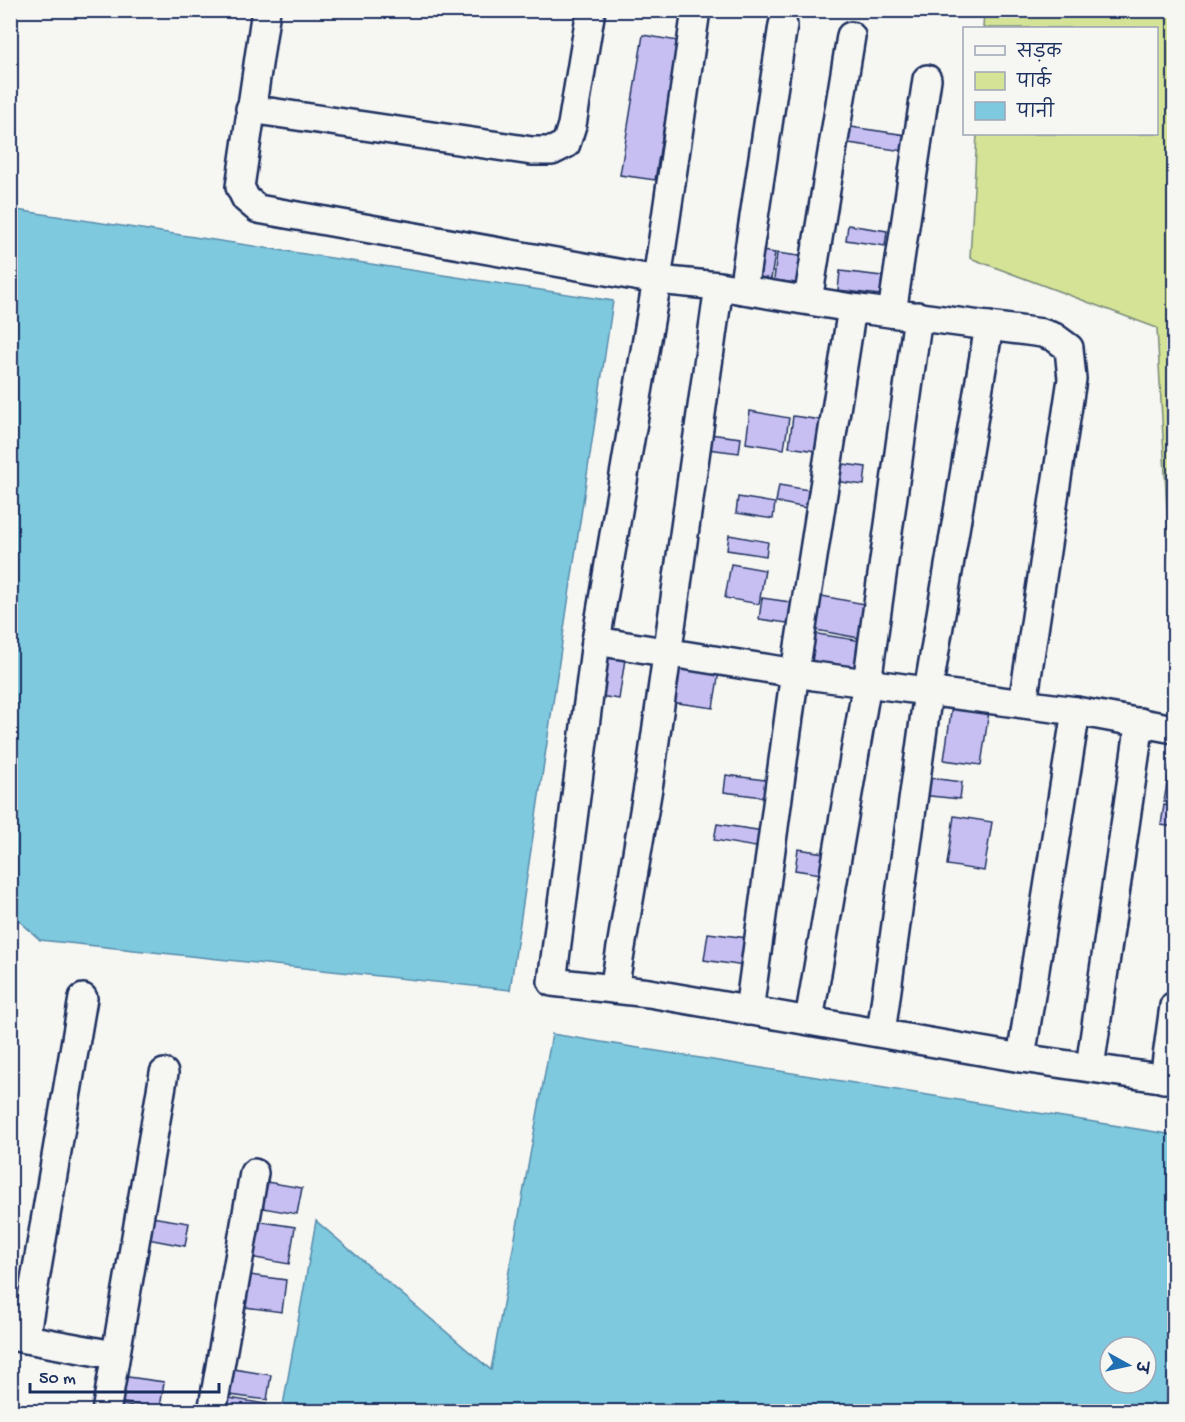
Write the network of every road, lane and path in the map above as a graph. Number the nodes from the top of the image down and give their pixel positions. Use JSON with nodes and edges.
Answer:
{"nodes":[{"id":1,"x":266,"y":10,"type":"edge"},
{"id":2,"x":591,"y":10,"type":"edge"},
{"id":3,"x":696,"y":10,"type":"edge"},
{"id":4,"x":783,"y":25,"type":"dead end"},
{"id":5,"x":850,"y":36,"type":"dead end"},
{"id":6,"x":927,"y":79,"type":"dead end"},
{"id":7,"x":250,"y":109,"type":"junction"},
{"id":8,"x":657,"y":280,"type":"junction"},
{"id":9,"x":731,"y":288,"type":"junction"},
{"id":10,"x":808,"y":300,"type":"junction"},
{"id":11,"x":852,"y":308,"type":"junction"},
{"id":12,"x":892,"y":313,"type":"junction"},
{"id":13,"x":918,"y":316,"type":"junction"},
{"id":14,"x":989,"y":326,"type":"junction"},
{"id":15,"x":596,"y":640,"type":"junction"},
{"id":16,"x":667,"y":652,"type":"junction"},
{"id":17,"x":795,"y":672,"type":"junction"},
{"id":18,"x":867,"y":683,"type":"junction"},
{"id":19,"x":928,"y":692,"type":"junction"},
{"id":20,"x":1023,"y":704,"type":"junction"},
{"id":21,"x":1076,"y":711,"type":"junction"},
{"id":22,"x":1140,"y":722,"type":"junction"},
{"id":23,"x":1174,"y":729,"type":"edge"},
{"id":24,"x":614,"y":989,"type":"junction"},
{"id":25,"x":83,"y":999,"type":"dead end"},
{"id":26,"x":1174,"y":1006,"type":"edge"},
{"id":27,"x":749,"y":1011,"type":"junction"},
{"id":28,"x":809,"y":1020,"type":"junction"},
{"id":29,"x":881,"y":1033,"type":"junction"},
{"id":30,"x":1021,"y":1058,"type":"junction"},
{"id":31,"x":1090,"y":1067,"type":"junction"},
{"id":32,"x":164,"y":1073,"type":"dead end"},
{"id":33,"x":1169,"y":1080,"type":"edge"},
{"id":34,"x":254,"y":1173,"type":"dead end"},
{"id":35,"x":18,"y":1338,"type":"edge"},
{"id":36,"x":114,"y":1355,"type":"junction"},
{"id":37,"x":106,"y":1412,"type":"edge"},
{"id":38,"x":212,"y":1412,"type":"edge"}],
"edges":[{"from":1,"to":7,"type":"street"},
{"from":2,"to":7,"type":"street"},
{"from":3,"to":8,"type":"street"},
{"from":4,"to":9,"type":"street"},
{"from":5,"to":10,"type":"street"},
{"from":6,"to":12,"type":"street"},
{"from":7,"to":8,"type":"street"},
{"from":8,"to":9,"type":"street"},
{"from":8,"to":15,"type":"street"},
{"from":9,"to":10,"type":"street"},
{"from":9,"to":16,"type":"street"},
{"from":10,"to":11,"type":"street"},
{"from":11,"to":12,"type":"street"},
{"from":11,"to":17,"type":"street"},
{"from":12,"to":13,"type":"street"},
{"from":13,"to":14,"type":"street"},
{"from":13,"to":18,"type":"street"},
{"from":14,"to":19,"type":"street"},
{"from":14,"to":20,"type":"street"},
{"from":15,"to":16,"type":"street"},
{"from":15,"to":24,"type":"street"},
{"from":16,"to":17,"type":"street"},
{"from":16,"to":24,"type":"street"},
{"from":17,"to":18,"type":"street"},
{"from":17,"to":27,"type":"street"},
{"from":18,"to":19,"type":"street"},
{"from":18,"to":28,"type":"street"},
{"from":19,"to":20,"type":"street"},
{"from":19,"to":29,"type":"street"},
{"from":20,"to":21,"type":"street"},
{"from":21,"to":22,"type":"street"},
{"from":21,"to":30,"type":"street"},
{"from":22,"to":23,"type":"street"},
{"from":22,"to":31,"type":"street"},
{"from":24,"to":27,"type":"street"},
{"from":25,"to":35,"type":"street"},
{"from":26,"to":33,"type":"street"},
{"from":27,"to":28,"type":"street"},
{"from":28,"to":29,"type":"street"},
{"from":29,"to":30,"type":"street"},
{"from":30,"to":31,"type":"street"},
{"from":31,"to":33,"type":"street"},
{"from":32,"to":36,"type":"street"},
{"from":34,"to":38,"type":"street"},
{"from":35,"to":36,"type":"street"},
{"from":36,"to":37,"type":"street"}]}
